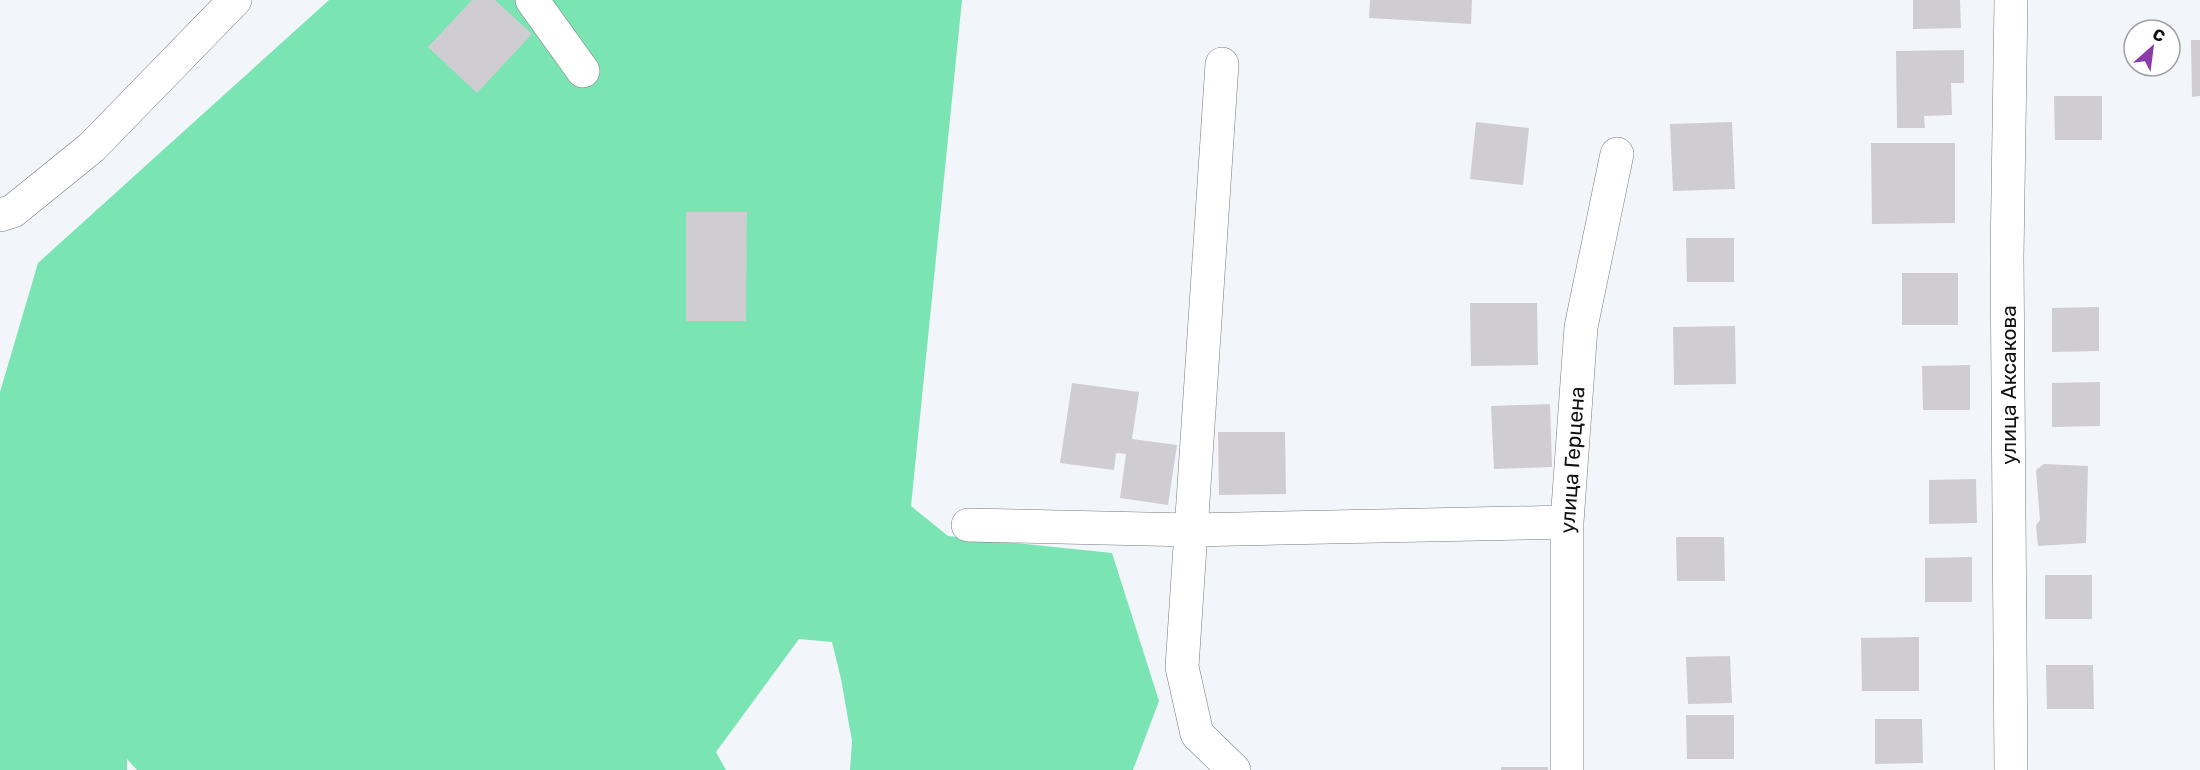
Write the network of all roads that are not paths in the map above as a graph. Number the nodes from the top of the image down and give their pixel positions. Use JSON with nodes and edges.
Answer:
{"nodes":[{"id":1,"x":235,"y":0,"type":"edge"},
{"id":2,"x":532,"y":0,"type":"edge"},
{"id":3,"x":2011,"y":0,"type":"edge"},
{"id":4,"x":1222,"y":64,"type":"dead end"},
{"id":5,"x":583,"y":71,"type":"dead end"},
{"id":6,"x":1617,"y":154,"type":"dead end"},
{"id":7,"x":0,"y":215,"type":"edge"},
{"id":8,"x":1567,"y":522,"type":"junction"},
{"id":9,"x":968,"y":525,"type":"dead end"},
{"id":10,"x":1191,"y":530,"type":"junction"},
{"id":11,"x":1234,"y":770,"type":"edge"},
{"id":12,"x":1567,"y":770,"type":"edge"},
{"id":13,"x":2011,"y":770,"type":"edge"}],
"edges":[{"from":1,"to":7,"type":"street"},
{"from":2,"to":5,"type":"street"},
{"from":3,"to":13,"type":"street","name":"улица Аксакова"},
{"from":4,"to":10,"type":"street"},
{"from":6,"to":8,"type":"street","name":"улица Герцена"},
{"from":8,"to":10,"type":"street"},
{"from":8,"to":12,"type":"street","name":"улица Герцена"},
{"from":9,"to":10,"type":"street"},
{"from":10,"to":11,"type":"street"}]}
